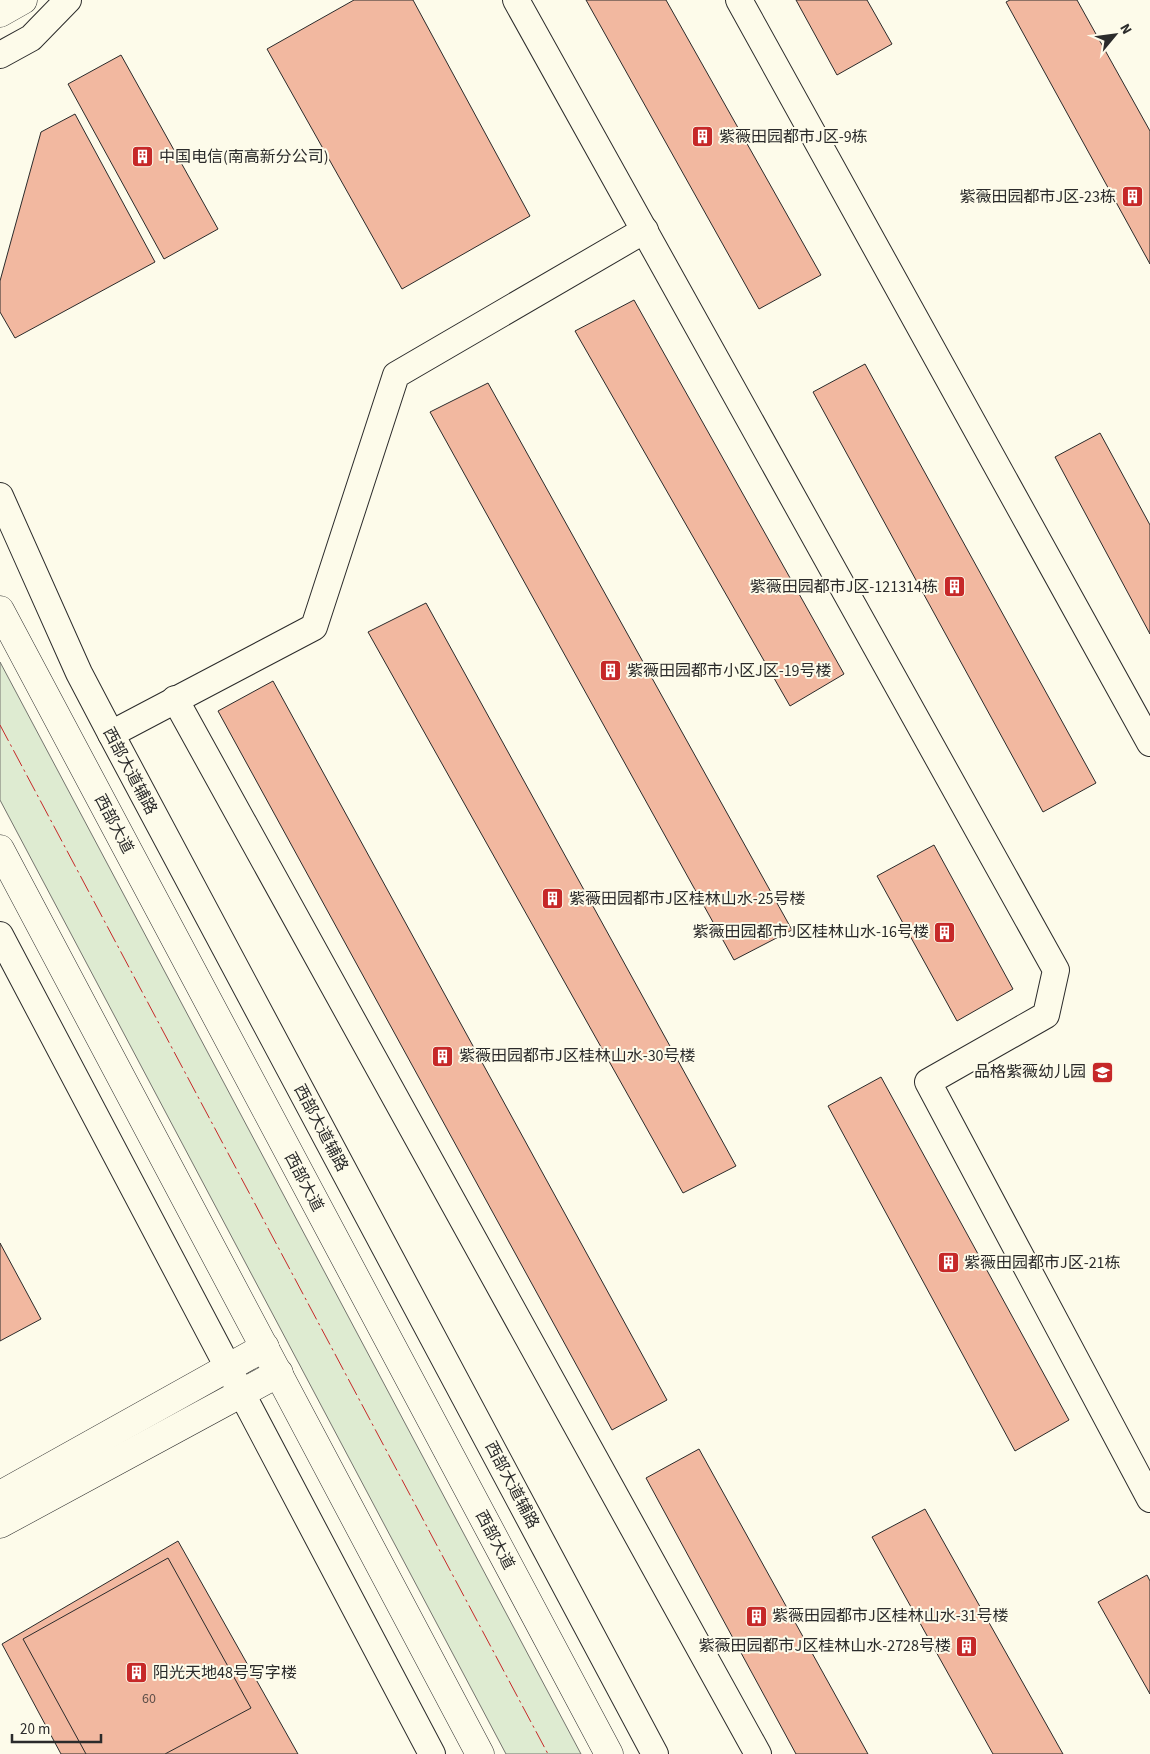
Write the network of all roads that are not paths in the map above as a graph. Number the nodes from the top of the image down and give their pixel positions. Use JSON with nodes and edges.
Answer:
{"nodes":[{"id":1,"x":23,"y":0,"type":"edge"},
{"id":2,"x":68,"y":0,"type":"edge"},
{"id":3,"x":516,"y":0,"type":"edge"},
{"id":4,"x":739,"y":0,"type":"edge"},
{"id":5,"x":0,"y":13,"type":"edge"},
{"id":6,"x":0,"y":56,"type":"edge"},
{"id":7,"x":645,"y":230,"type":"junction"},
{"id":8,"x":0,"y":496,"type":"edge"},
{"id":9,"x":0,"y":610,"type":"edge"},
{"id":10,"x":175,"y":699,"type":"junction"},
{"id":11,"x":111,"y":734,"type":"junction"},
{"id":12,"x":1150,"y":743,"type":"edge"},
{"id":13,"x":0,"y":849,"type":"edge"},
{"id":14,"x":0,"y":935,"type":"edge"},
{"id":15,"x":265,"y":1347,"type":"junction"},
{"id":16,"x":228,"y":1368,"type":"junction"},
{"id":17,"x":278,"y":1373,"type":"junction"},
{"id":18,"x":241,"y":1392,"type":"junction"},
{"id":19,"x":0,"y":1495,"type":"edge"},
{"id":20,"x":1150,"y":1499,"type":"edge"},
{"id":21,"x":0,"y":1524,"type":"edge"},
{"id":22,"x":432,"y":1754,"type":"edge"},
{"id":23,"x":480,"y":1754,"type":"edge"},
{"id":24,"x":609,"y":1754,"type":"edge"},
{"id":25,"x":655,"y":1754,"type":"edge"},
{"id":26,"x":758,"y":1754,"type":"edge"}],
"edges":[{"from":1,"to":5,"type":"main road"},
{"from":2,"to":6,"type":"street"},
{"from":3,"to":7,"type":"street"},
{"from":4,"to":12,"type":"street"},
{"from":7,"to":10,"type":"street"},
{"from":7,"to":20,"type":"street"},
{"from":8,"to":11,"type":"street","name":"西部大道辅路"},
{"from":9,"to":24,"type":"main road","name":"西部大道"},
{"from":10,"to":11,"type":"street"},
{"from":10,"to":26,"type":"street"},
{"from":11,"to":25,"type":"street","name":"西部大道辅路"},
{"from":13,"to":15,"type":"main road"},
{"from":14,"to":16,"type":"street"},
{"from":15,"to":16,"type":"main road"},
{"from":15,"to":17,"type":"main road"},
{"from":16,"to":18,"type":"street"},
{"from":16,"to":19,"type":"main road"},
{"from":17,"to":18,"type":"main road"},
{"from":17,"to":23,"type":"main road"},
{"from":18,"to":21,"type":"main road"},
{"from":18,"to":22,"type":"street"}]}
